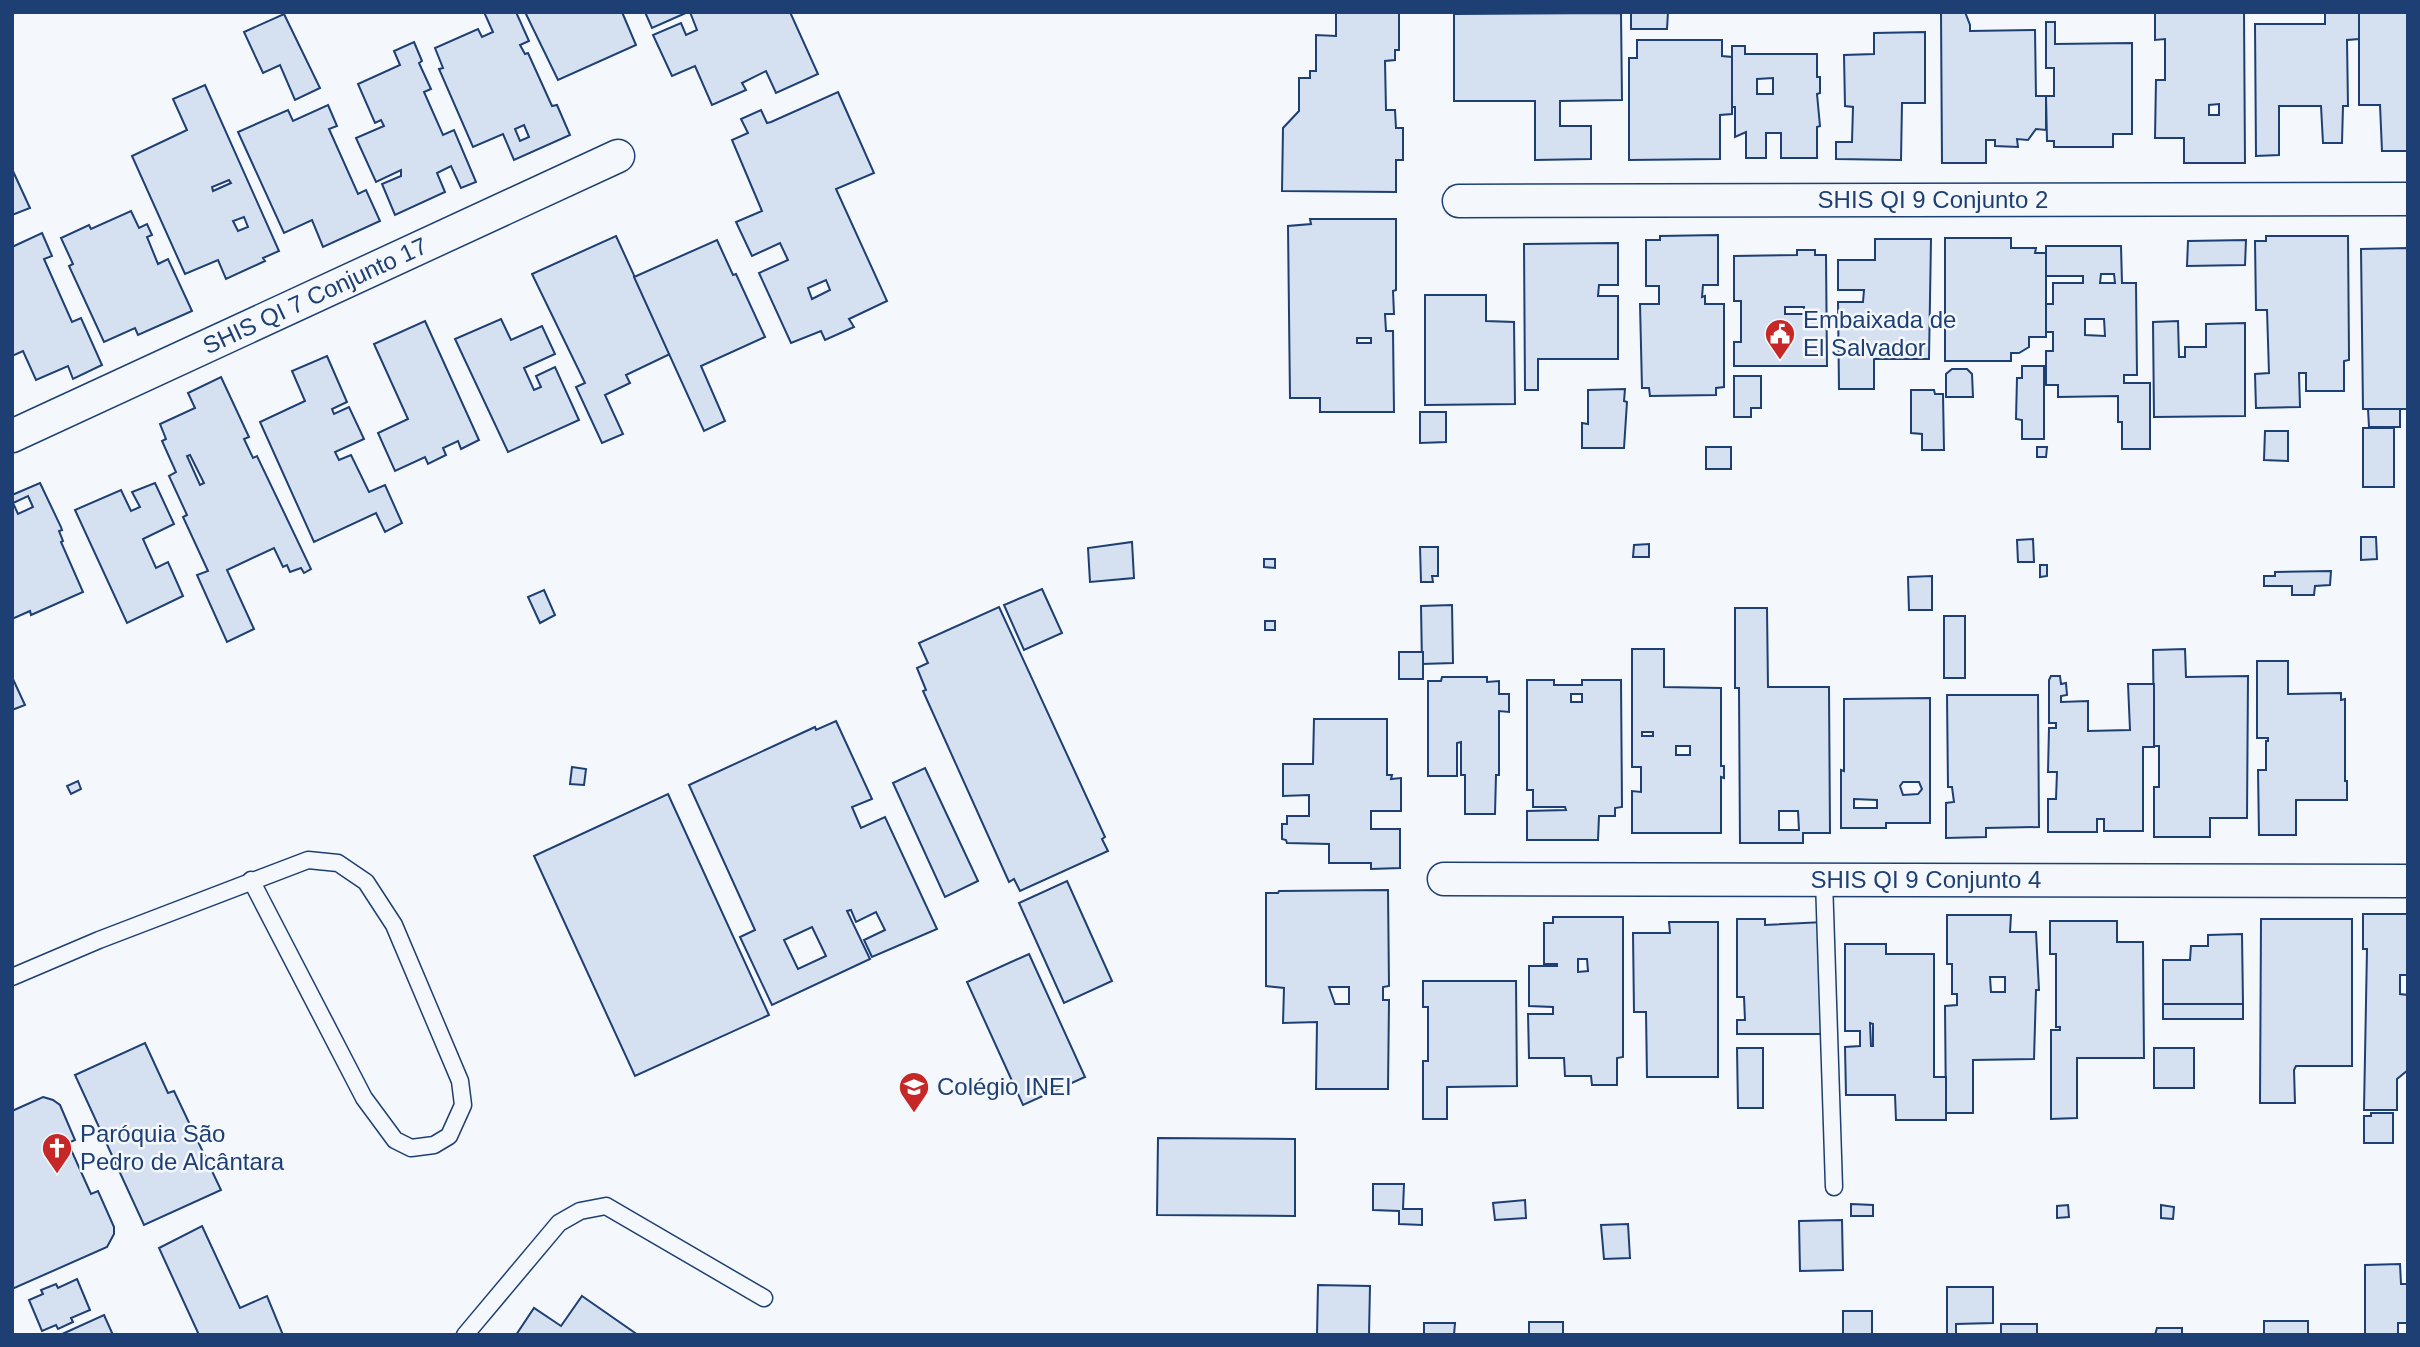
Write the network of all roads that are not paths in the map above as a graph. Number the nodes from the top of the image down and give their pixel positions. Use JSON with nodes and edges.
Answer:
{"nodes":[{"id":1,"x":618,"y":156,"type":"dead end"},
{"id":2,"x":2408,"y":199,"type":"edge"},
{"id":3,"x":1459,"y":201,"type":"dead end"},
{"id":4,"x":12,"y":436,"type":"edge"},
{"id":5,"x":1444,"y":879,"type":"dead end"},
{"id":6,"x":251,"y":880,"type":"junction"},
{"id":7,"x":1824,"y":880,"type":"junction"},
{"id":8,"x":2408,"y":881,"type":"edge"},
{"id":9,"x":12,"y":977,"type":"edge"},
{"id":10,"x":1834,"y":1187,"type":"dead end"},
{"id":11,"x":764,"y":1298,"type":"dead end"},
{"id":12,"x":465,"y":1335,"type":"edge"}],
"edges":[{"from":1,"to":4,"type":"street","name":"SHIS QI 7 Conjunto 17"},
{"from":2,"to":3,"type":"street","name":"SHIS QI 9 Conjunto 2"},
{"from":5,"to":7,"type":"street","name":"SHIS QI 9 Conjunto 4"},
{"from":6,"to":6,"type":"lane"},
{"from":6,"to":9,"type":"lane"},
{"from":7,"to":8,"type":"street","name":"SHIS QI 9 Conjunto 4"},
{"from":7,"to":10,"type":"lane"},
{"from":11,"to":12,"type":"lane"}]}
